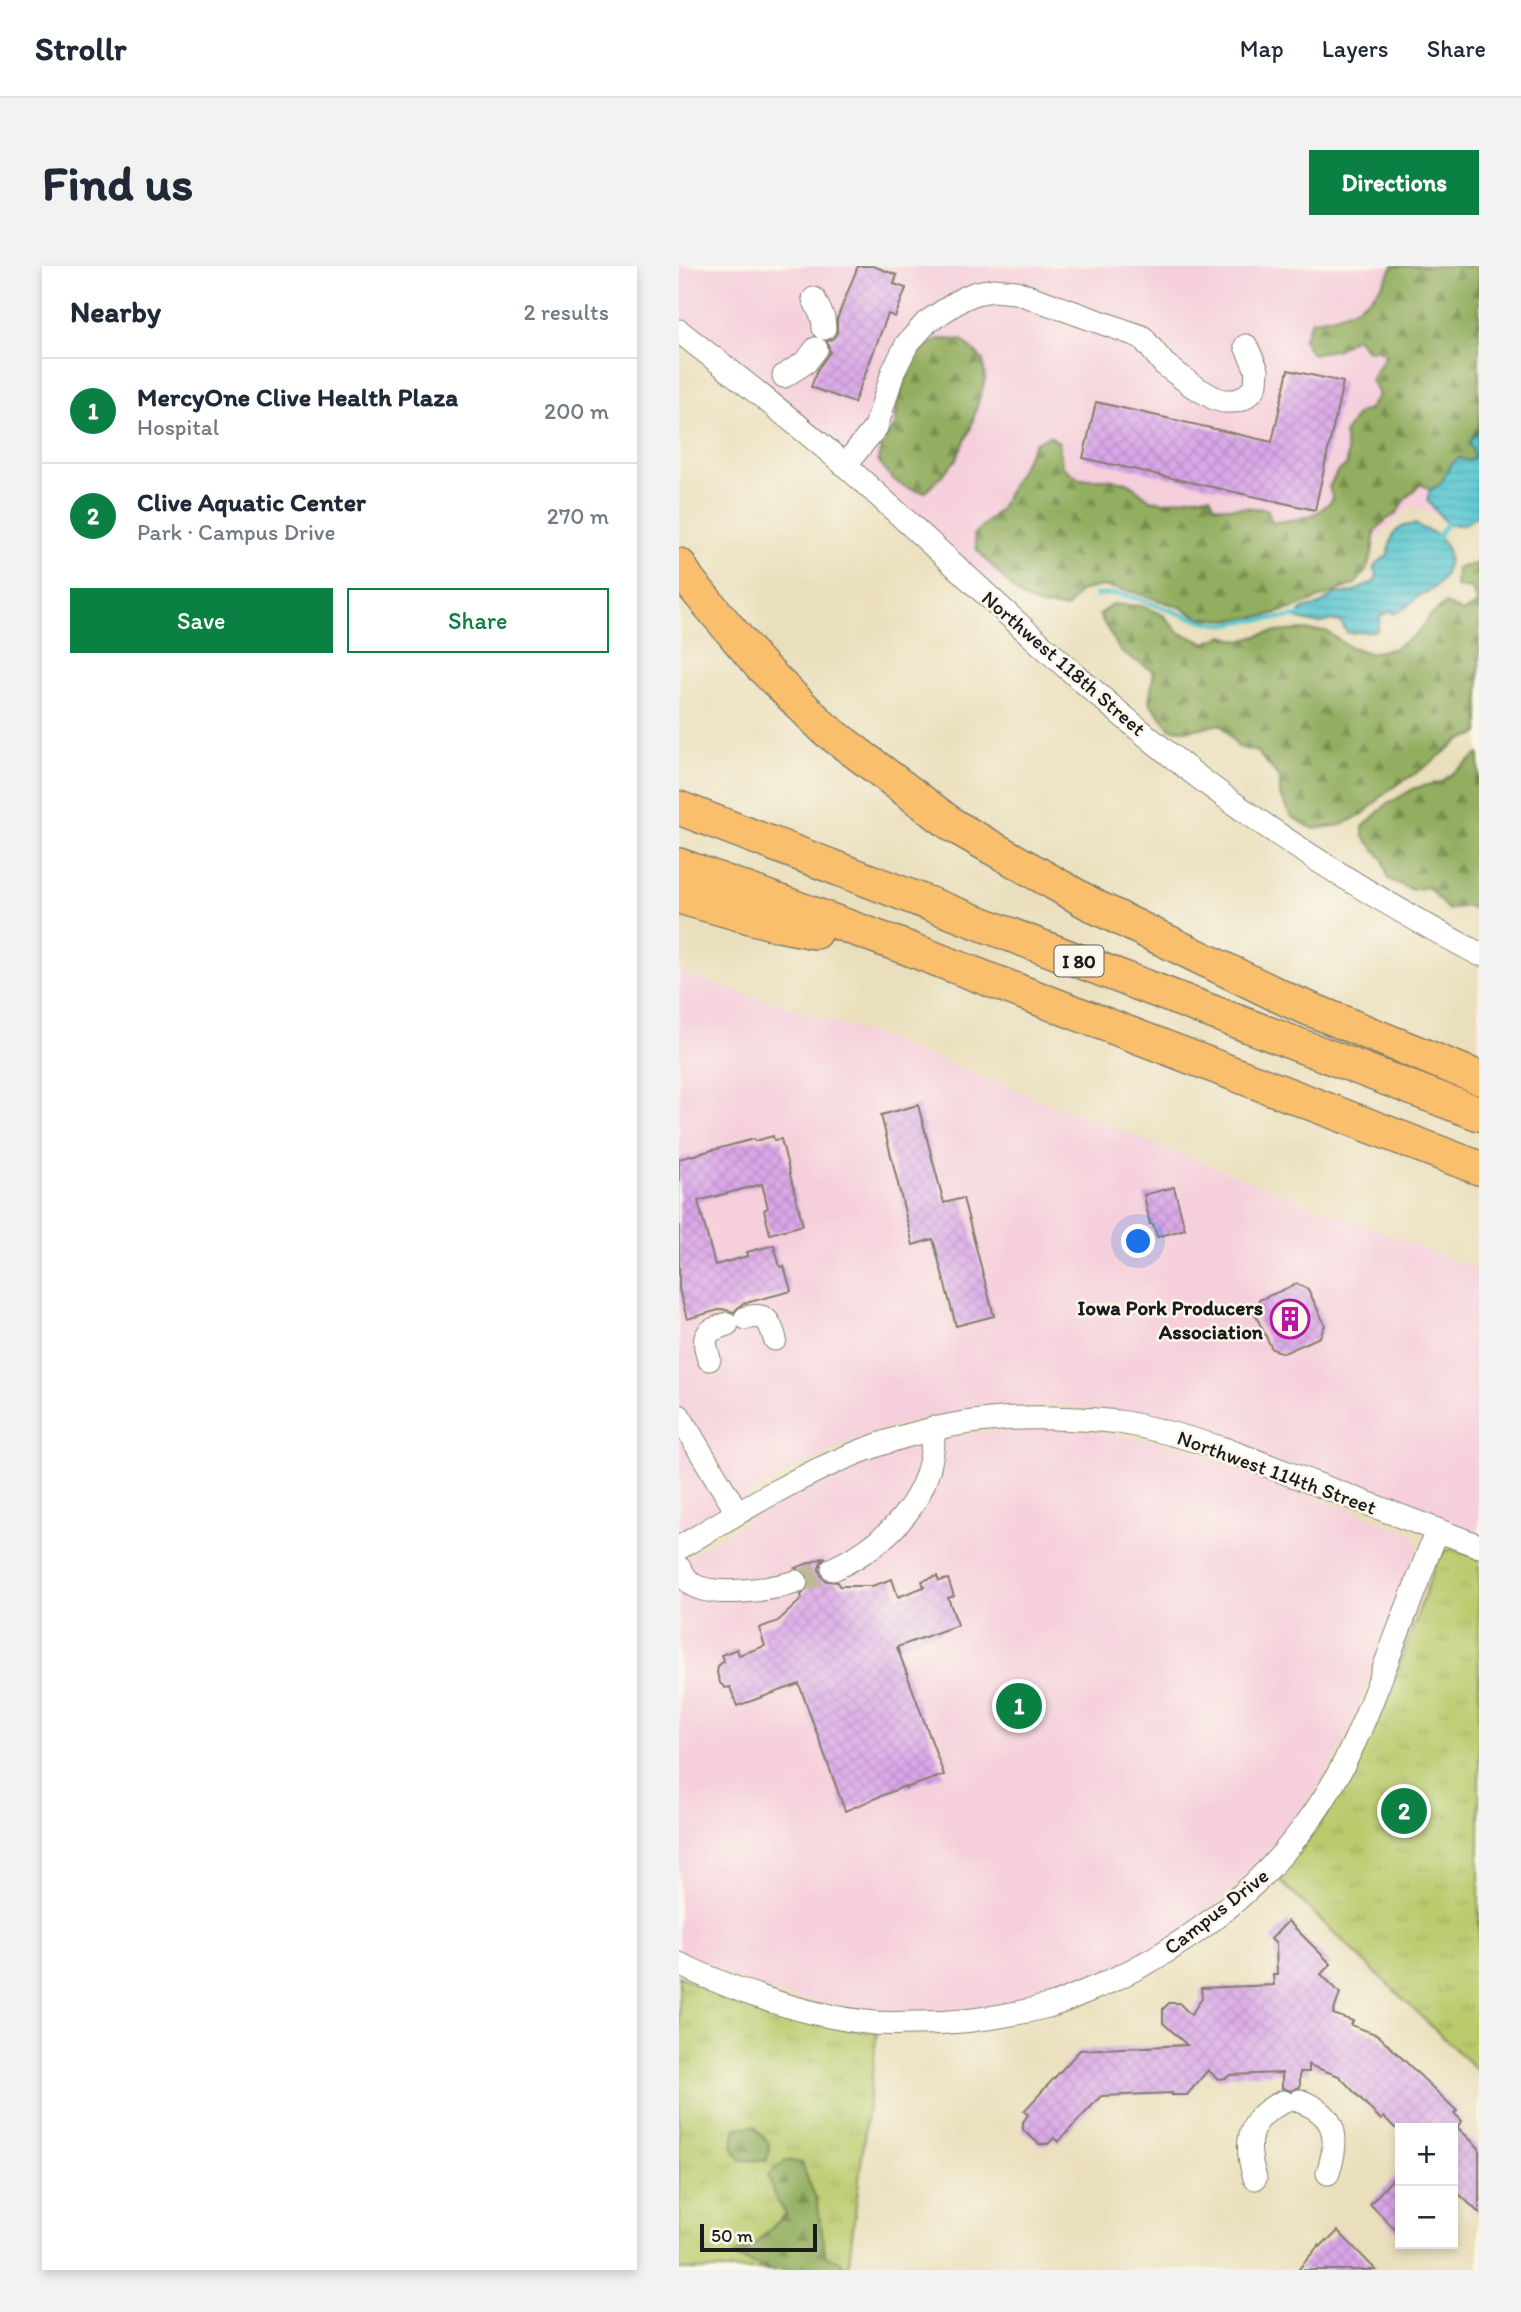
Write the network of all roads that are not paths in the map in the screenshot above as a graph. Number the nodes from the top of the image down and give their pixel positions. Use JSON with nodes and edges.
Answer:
{"nodes":[{"id":1,"x":814,"y":299,"type":"dead end"},
{"id":2,"x":824,"y":328,"type":"dead end"},
{"id":3,"x":679,"y":331,"type":"edge"},
{"id":4,"x":1246,"y":346,"type":"dead end"},
{"id":5,"x":816,"y":349,"type":"dead end"},
{"id":6,"x":784,"y":376,"type":"dead end"},
{"id":7,"x":845,"y":465,"type":"junction"},
{"id":8,"x":679,"y":565,"type":"edge"},
{"id":9,"x":679,"y":808,"type":"edge"},
{"id":10,"x":679,"y":859,"type":"edge"},
{"id":11,"x":679,"y":865,"type":"edge"},
{"id":12,"x":728,"y":882,"type":"junction"},
{"id":13,"x":679,"y":897,"type":"edge"},
{"id":14,"x":907,"y":948,"type":"junction"},
{"id":15,"x":1479,"y":954,"type":"edge"},
{"id":16,"x":1479,"y":1078,"type":"edge"},
{"id":17,"x":1479,"y":1114,"type":"edge"},
{"id":18,"x":1479,"y":1168,"type":"edge"},
{"id":19,"x":775,"y":1339,"type":"dead end"},
{"id":20,"x":709,"y":1359,"type":"dead end"},
{"id":21,"x":679,"y":1416,"type":"edge"},
{"id":22,"x":933,"y":1428,"type":"junction"},
{"id":23,"x":737,"y":1512,"type":"junction"},
{"id":24,"x":1437,"y":1530,"type":"junction"},
{"id":25,"x":1479,"y":1546,"type":"edge"},
{"id":26,"x":679,"y":1548,"type":"edge"},
{"id":27,"x":679,"y":1568,"type":"edge"},
{"id":28,"x":833,"y":1569,"type":"tunnel mouth"},
{"id":29,"x":796,"y":1583,"type":"tunnel mouth"},
{"id":30,"x":679,"y":1964,"type":"edge"},
{"id":31,"x":1328,"y":2174,"type":"dead end"},
{"id":32,"x":1255,"y":2178,"type":"dead end"}],
"edges":[{"from":1,"to":2,"type":"street"},
{"from":3,"to":7,"type":"street","name":"Northwest 118th Street"},
{"from":4,"to":7,"type":"street"},
{"from":5,"to":6,"type":"street"},
{"from":7,"to":15,"type":"street","name":"Northwest 118th Street"},
{"from":8,"to":16,"type":"highway"},
{"from":9,"to":17,"type":"highway","number":"I 80"},
{"from":10,"to":12,"type":"highway"},
{"from":11,"to":12,"type":"highway","number":"I 80"},
{"from":12,"to":14,"type":"highway","number":"I 80"},
{"from":13,"to":14,"type":"highway"},
{"from":14,"to":18,"type":"highway","number":"I 80"},
{"from":19,"to":20,"type":"street"},
{"from":21,"to":23,"type":"street"},
{"from":22,"to":23,"type":"street","name":"Northwest 114th Street"},
{"from":22,"to":24,"type":"street","name":"Northwest 114th Street"},
{"from":22,"to":28,"type":"street"},
{"from":23,"to":26,"type":"street","name":"Northwest 114th Street"},
{"from":24,"to":25,"type":"street","name":"Northwest 114th Street"},
{"from":24,"to":30,"type":"street","name":"Campus Drive"},
{"from":27,"to":29,"type":"street"},
{"from":31,"to":32,"type":"street"}]}
